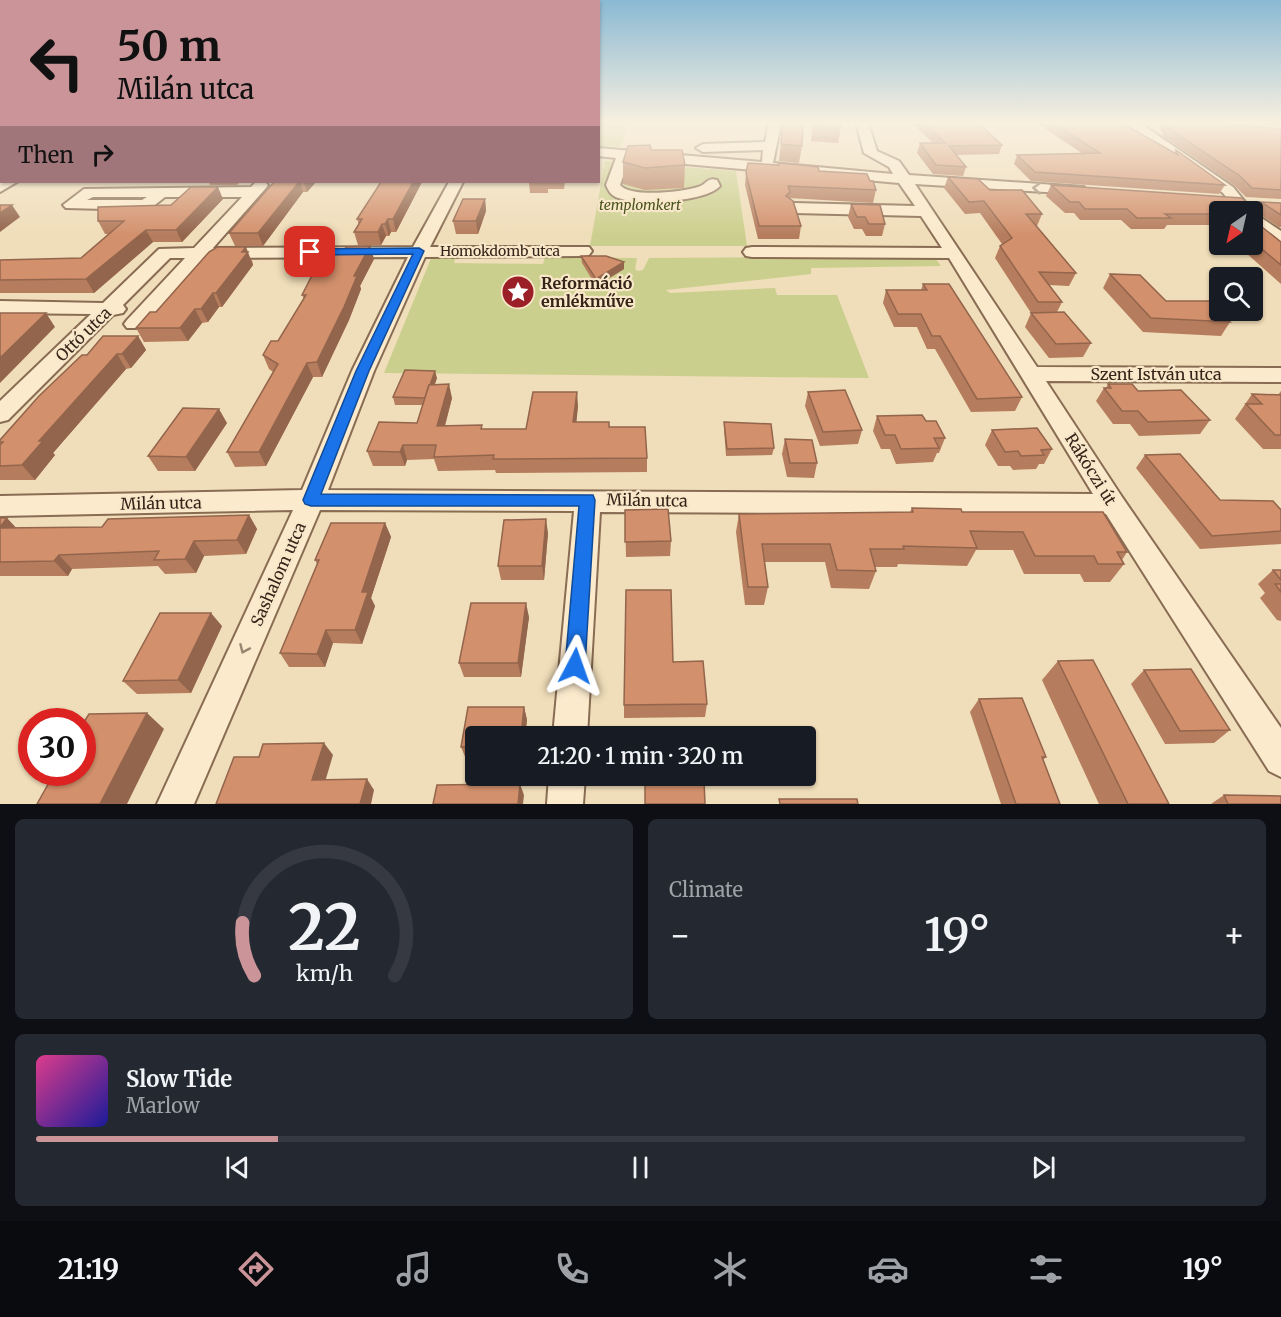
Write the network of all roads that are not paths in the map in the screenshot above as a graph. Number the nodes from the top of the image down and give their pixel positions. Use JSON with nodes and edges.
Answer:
{"nodes":[{"id":1,"x":622,"y":161,"type":"edge"},
{"id":2,"x":702,"y":161,"type":"edge"},
{"id":3,"x":768,"y":161,"type":"edge"},
{"id":4,"x":887,"y":161,"type":"edge"},
{"id":5,"x":1187,"y":161,"type":"edge"},
{"id":6,"x":767,"y":166,"type":"junction"},
{"id":7,"x":904,"y":179,"type":"junction"},
{"id":8,"x":455,"y":183,"type":"edge"},
{"id":9,"x":712,"y":183,"type":"dead end"},
{"id":10,"x":259,"y":187,"type":"edge"},
{"id":11,"x":1089,"y":191,"type":"edge"},
{"id":12,"x":161,"y":192,"type":"dead end"},
{"id":13,"x":1241,"y":201,"type":"edge"},
{"id":14,"x":794,"y":208,"type":"edge"},
{"id":15,"x":925,"y":211,"type":"junction"},
{"id":16,"x":1263,"y":222,"type":"edge"},
{"id":17,"x":1281,"y":239,"type":"edge"},
{"id":18,"x":419,"y":251,"type":"junction"},
{"id":19,"x":583,"y":251,"type":"dead end"},
{"id":20,"x":752,"y":252,"type":"dead end"},
{"id":21,"x":165,"y":253,"type":"joint"},
{"id":22,"x":200,"y":253,"type":"junction"},
{"id":23,"x":954,"y":253,"type":"junction"},
{"id":24,"x":0,"y":307,"type":"edge"},
{"id":25,"x":110,"y":309,"type":"junction"},
{"id":26,"x":148,"y":309,"type":"junction"},
{"id":27,"x":134,"y":324,"type":"dead end"},
{"id":28,"x":1031,"y":374,"type":"junction"},
{"id":29,"x":1281,"y":375,"type":"edge"},
{"id":30,"x":0,"y":414,"type":"edge"},
{"id":31,"x":311,"y":500,"type":"junction"},
{"id":32,"x":588,"y":500,"type":"junction"},
{"id":33,"x":1113,"y":504,"type":"junction"},
{"id":34,"x":0,"y":506,"type":"edge"},
{"id":35,"x":571,"y":726,"type":"edge"},
{"id":36,"x":1281,"y":759,"type":"edge"},
{"id":37,"x":566,"y":786,"type":"edge"},
{"id":38,"x":175,"y":804,"type":"edge"},
{"id":39,"x":565,"y":804,"type":"edge"}],
"edges":[{"from":1,"to":9,"type":"street"},
{"from":2,"to":6,"type":"street"},
{"from":3,"to":6,"type":"street"},
{"from":4,"to":7,"type":"street","name":"Rákóczi út"},
{"from":5,"to":13,"type":"street"},
{"from":6,"to":7,"type":"street"},
{"from":11,"to":7,"type":"street","one_way":true},
{"from":7,"to":15,"type":"street","name":"Rákóczi út"},
{"from":8,"to":18,"type":"street","name":"Sashalom utca"},
{"from":10,"to":12,"type":"street"},
{"from":10,"to":22,"type":"street"},
{"from":14,"to":15,"type":"street"},
{"from":15,"to":23,"type":"street","name":"Rákóczi út"},
{"from":16,"to":17,"type":"street"},
{"from":18,"to":19,"type":"street","name":"Homokdomb utca"},
{"from":18,"to":22,"type":"street","name":"Homokdomb utca"},
{"from":18,"to":31,"type":"street","name":"Sashalom utca"},
{"from":20,"to":23,"type":"street"},
{"from":21,"to":22,"type":"street","name":"Homokdomb utca"},
{"from":21,"to":25,"type":"street","name":"Ottó utca"},
{"from":22,"to":26,"type":"street"},
{"from":23,"to":28,"type":"street","name":"Rákóczi út"},
{"from":24,"to":25,"type":"street"},
{"from":25,"to":26,"type":"street"},
{"from":25,"to":30,"type":"street","name":"Ottó utca"},
{"from":26,"to":27,"type":"street"},
{"from":28,"to":29,"type":"street","name":"Szent István utca"},
{"from":28,"to":33,"type":"street","name":"Rákóczi út"},
{"from":31,"to":32,"type":"street","name":"Milán utca"},
{"from":31,"to":34,"type":"street","name":"Milán utca"},
{"from":31,"to":38,"type":"street","name":"Sashalom utca","one_way":true},
{"from":32,"to":33,"type":"street","name":"Milán utca"},
{"from":32,"to":35,"type":"street"},
{"from":33,"to":36,"type":"street","name":"Rákóczi út"},
{"from":37,"to":39,"type":"street"}]}
